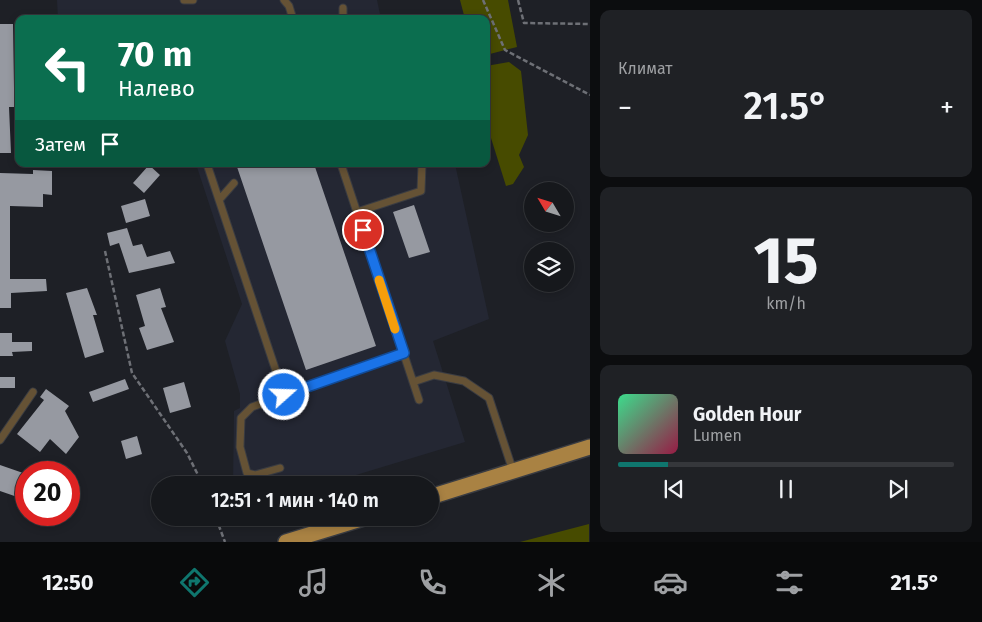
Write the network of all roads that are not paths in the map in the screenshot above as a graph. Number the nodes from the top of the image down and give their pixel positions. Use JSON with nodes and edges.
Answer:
{"nodes":[{"id":1,"x":184,"y":0,"type":"edge"},
{"id":2,"x":193,"y":0,"type":"edge"},
{"id":3,"x":284,"y":0,"type":"edge"},
{"id":4,"x":343,"y":8,"type":"dead end"},
{"id":5,"x":291,"y":15,"type":"edge"},
{"id":6,"x":342,"y":15,"type":"edge"},
{"id":7,"x":208,"y":167,"type":"edge"},
{"id":8,"x":342,"y":167,"type":"edge"},
{"id":9,"x":422,"y":167,"type":"edge"},
{"id":10,"x":234,"y":183,"type":"dead end"},
{"id":11,"x":219,"y":200,"type":"junction"},
{"id":12,"x":357,"y":212,"type":"junction"},
{"id":13,"x":404,"y":353,"type":"junction"},
{"id":14,"x":413,"y":382,"type":"junction"},
{"id":15,"x":33,"y":392,"type":"dead end"},
{"id":16,"x":284,"y":395,"type":"junction"},
{"id":17,"x":419,"y":400,"type":"dead end"},
{"id":18,"x":0,"y":440,"type":"edge"},
{"id":19,"x":590,"y":447,"type":"edge"},
{"id":20,"x":280,"y":468,"type":"dead end"},
{"id":21,"x":513,"y":471,"type":"junction"},
{"id":22,"x":439,"y":494,"type":"edge"},
{"id":23,"x":338,"y":526,"type":"edge"},
{"id":24,"x":286,"y":542,"type":"edge"}],
"edges":[{"from":1,"to":2,"type":"lane"},
{"from":3,"to":5,"type":"lane"},
{"from":4,"to":6,"type":"lane"},
{"from":7,"to":11,"type":"lane"},
{"from":8,"to":12,"type":"lane"},
{"from":9,"to":12,"type":"lane"},
{"from":10,"to":11,"type":"lane"},
{"from":11,"to":16,"type":"lane"},
{"from":12,"to":13,"type":"lane"},
{"from":13,"to":14,"type":"lane"},
{"from":13,"to":16,"type":"lane"},
{"from":14,"to":17,"type":"lane"},
{"from":14,"to":21,"type":"lane"},
{"from":15,"to":18,"type":"lane"},
{"from":16,"to":20,"type":"lane"},
{"from":19,"to":21,"type":"main road"},
{"from":21,"to":22,"type":"main road"},
{"from":23,"to":24,"type":"main road"}]}
